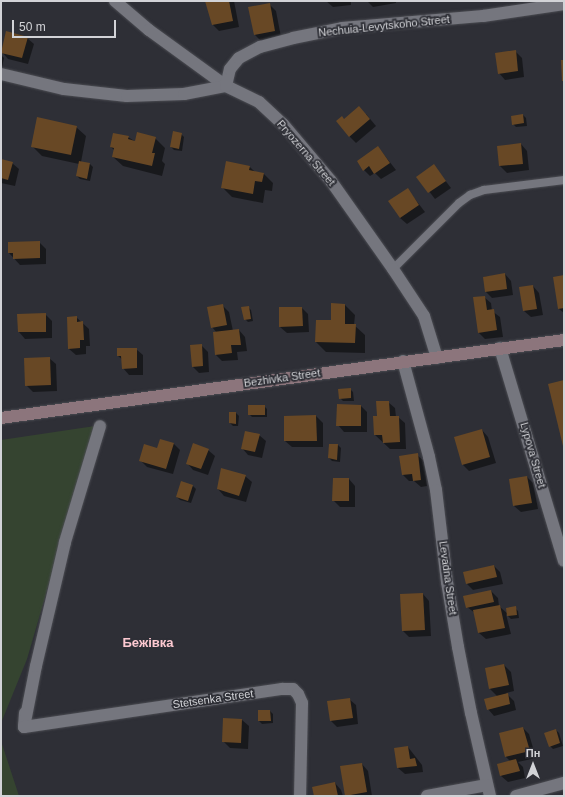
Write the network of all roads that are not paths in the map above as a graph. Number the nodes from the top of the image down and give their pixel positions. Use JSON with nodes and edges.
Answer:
{"nodes":[{"id":1,"x":115,"y":1,"type":"edge"},
{"id":2,"x":564,"y":4,"type":"edge"},
{"id":3,"x":1,"y":74,"type":"edge"},
{"id":4,"x":226,"y":86,"type":"junction"},
{"id":5,"x":564,"y":180,"type":"edge"},
{"id":6,"x":393,"y":269,"type":"junction"},
{"id":7,"x":564,"y":340,"type":"edge"},
{"id":8,"x":500,"y":348,"type":"junction"},
{"id":9,"x":437,"y":358,"type":"junction"},
{"id":10,"x":403,"y":361,"type":"junction"},
{"id":11,"x":1,"y":418,"type":"edge"},
{"id":12,"x":100,"y":426,"type":"dead end"},
{"id":13,"x":564,"y":561,"type":"edge"},
{"id":14,"x":25,"y":713,"type":"dead end"},
{"id":15,"x":24,"y":727,"type":"junction"},
{"id":16,"x":564,"y":783,"type":"edge"},
{"id":17,"x":489,"y":790,"type":"edge"},
{"id":18,"x":300,"y":796,"type":"edge"},
{"id":19,"x":426,"y":796,"type":"edge"},
{"id":20,"x":516,"y":796,"type":"edge"}],
"edges":[{"from":1,"to":4,"type":"street","name":"Pryozerna Street"},
{"from":2,"to":4,"type":"street","name":"Nechuia-Levytskoho Street"},
{"from":3,"to":4,"type":"street"},
{"from":4,"to":6,"type":"street","name":"Pryozerna Street"},
{"from":5,"to":6,"type":"lane"},
{"from":6,"to":9,"type":"street","name":"Pryozerna Street"},
{"from":7,"to":8,"type":"main road","name":"Bezhivka Street"},
{"from":8,"to":9,"type":"main road","name":"Bezhivka Street"},
{"from":8,"to":13,"type":"street","name":"Lypova Street"},
{"from":9,"to":10,"type":"main road","name":"Bezhivka Street"},
{"from":10,"to":11,"type":"main road","name":"Bezhivka Street"},
{"from":10,"to":17,"type":"street","name":"Levadna Street"},
{"from":12,"to":15,"type":"street"},
{"from":14,"to":15,"type":"street"},
{"from":15,"to":18,"type":"street","name":"Stetsenka Street"},
{"from":16,"to":20,"type":"street"},
{"from":17,"to":19,"type":"street"}]}
